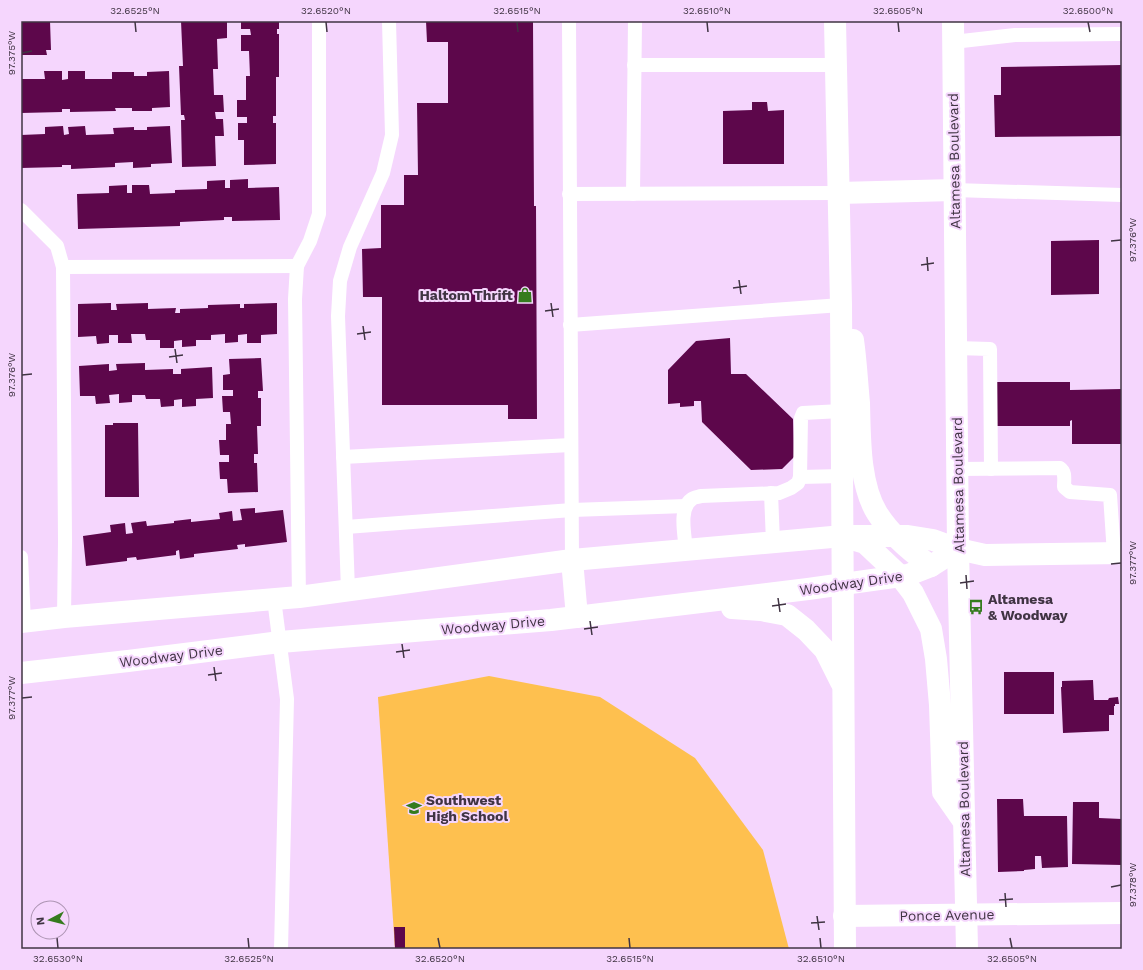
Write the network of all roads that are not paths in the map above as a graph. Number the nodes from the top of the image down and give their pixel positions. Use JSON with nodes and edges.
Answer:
{"nodes":[{"id":1,"x":319,"y":21,"type":"edge"},
{"id":2,"x":388,"y":21,"type":"edge"},
{"id":3,"x":569,"y":21,"type":"edge"},
{"id":4,"x":634,"y":21,"type":"edge"},
{"id":5,"x":835,"y":21,"type":"edge"},
{"id":6,"x":953,"y":21,"type":"edge"},
{"id":7,"x":1122,"y":34,"type":"edge"},
{"id":8,"x":953,"y":42,"type":"junction"},
{"id":9,"x":634,"y":65,"type":"junction"},
{"id":10,"x":836,"y":65,"type":"junction"},
{"id":11,"x":954,"y":190,"type":"junction"},
{"id":12,"x":839,"y":193,"type":"junction"},
{"id":13,"x":569,"y":194,"type":"junction"},
{"id":14,"x":633,"y":194,"type":"junction"},
{"id":15,"x":1122,"y":195,"type":"edge"},
{"id":16,"x":21,"y":210,"type":"edge"},
{"id":17,"x":298,"y":266,"type":"junction"},
{"id":18,"x":63,"y":267,"type":"junction"},
{"id":19,"x":841,"y":305,"type":"junction"},
{"id":20,"x":570,"y":325,"type":"junction"},
{"id":21,"x":956,"y":348,"type":"junction"},
{"id":22,"x":842,"y":411,"type":"junction"},
{"id":23,"x":571,"y":444,"type":"junction"},
{"id":24,"x":343,"y":457,"type":"junction"},
{"id":25,"x":957,"y":469,"type":"junction"},
{"id":26,"x":991,"y":469,"type":"junction"},
{"id":27,"x":842,"y":476,"type":"junction"},
{"id":28,"x":800,"y":477,"type":"junction"},
{"id":29,"x":771,"y":494,"type":"junction"},
{"id":30,"x":686,"y":506,"type":"junction"},
{"id":31,"x":572,"y":510,"type":"junction"},
{"id":32,"x":346,"y":527,"type":"junction"},
{"id":33,"x":843,"y":536,"type":"junction"},
{"id":34,"x":896,"y":536,"type":"junction"},
{"id":35,"x":773,"y":542,"type":"junction"},
{"id":36,"x":958,"y":549,"type":"junction"},
{"id":37,"x":686,"y":550,"type":"junction"},
{"id":38,"x":1118,"y":554,"type":"edge"},
{"id":39,"x":21,"y":557,"type":"edge"},
{"id":40,"x":572,"y":560,"type":"junction"},
{"id":41,"x":931,"y":566,"type":"junction"},
{"id":42,"x":900,"y":576,"type":"junction"},
{"id":43,"x":843,"y":585,"type":"junction"},
{"id":44,"x":348,"y":590,"type":"junction"},
{"id":45,"x":299,"y":597,"type":"junction"},
{"id":46,"x":274,"y":599,"type":"junction"},
{"id":47,"x":689,"y":603,"type":"junction"},
{"id":48,"x":64,"y":617,"type":"junction"},
{"id":49,"x":577,"y":617,"type":"junction"},
{"id":50,"x":22,"y":622,"type":"edge"},
{"id":51,"x":280,"y":642,"type":"junction"},
{"id":52,"x":21,"y":673,"type":"edge"},
{"id":53,"x":843,"y":688,"type":"junction"},
{"id":54,"x":964,"y":822,"type":"junction"},
{"id":55,"x":1122,"y":913,"type":"edge"},
{"id":56,"x":967,"y":915,"type":"junction"},
{"id":57,"x":844,"y":916,"type":"junction"},
{"id":58,"x":281,"y":949,"type":"edge"},
{"id":59,"x":845,"y":949,"type":"edge"},
{"id":60,"x":966,"y":949,"type":"edge"}],
"edges":[{"from":1,"to":17,"type":"lane"},
{"from":2,"to":24,"type":"lane"},
{"from":3,"to":13,"type":"lane"},
{"from":4,"to":9,"type":"lane"},
{"from":5,"to":10,"type":"main road"},
{"from":6,"to":8,"type":"main road","name":"Altamesa Boulevard"},
{"from":7,"to":8,"type":"lane"},
{"from":8,"to":11,"type":"main road","name":"Altamesa Boulevard"},
{"from":9,"to":10,"type":"lane"},
{"from":9,"to":14,"type":"lane"},
{"from":10,"to":12,"type":"main road"},
{"from":11,"to":12,"type":"main road"},
{"from":11,"to":15,"type":"lane"},
{"from":11,"to":21,"type":"main road","name":"Altamesa Boulevard"},
{"from":12,"to":14,"type":"lane"},
{"from":12,"to":19,"type":"main road"},
{"from":13,"to":14,"type":"lane"},
{"from":13,"to":20,"type":"lane"},
{"from":16,"to":18,"type":"lane"},
{"from":17,"to":18,"type":"lane"},
{"from":17,"to":45,"type":"lane"},
{"from":18,"to":48,"type":"lane"},
{"from":19,"to":20,"type":"lane"},
{"from":19,"to":22,"type":"main road"},
{"from":19,"to":34,"type":"main road"},
{"from":20,"to":23,"type":"lane"},
{"from":21,"to":25,"type":"main road","name":"Altamesa Boulevard"},
{"from":21,"to":26,"type":"lane"},
{"from":22,"to":27,"type":"main road"},
{"from":22,"to":28,"type":"lane"},
{"from":23,"to":24,"type":"lane"},
{"from":23,"to":31,"type":"lane"},
{"from":24,"to":32,"type":"lane"},
{"from":25,"to":26,"type":"lane"},
{"from":25,"to":36,"type":"main road","name":"Altamesa Boulevard"},
{"from":26,"to":38,"type":"lane"},
{"from":27,"to":28,"type":"lane"},
{"from":27,"to":33,"type":"main road"},
{"from":28,"to":29,"type":"lane"},
{"from":29,"to":30,"type":"lane"},
{"from":29,"to":35,"type":"lane"},
{"from":30,"to":31,"type":"lane"},
{"from":30,"to":37,"type":"lane"},
{"from":31,"to":32,"type":"lane"},
{"from":31,"to":40,"type":"lane"},
{"from":32,"to":44,"type":"lane"},
{"from":33,"to":34,"type":"main road"},
{"from":33,"to":35,"type":"main road"},
{"from":33,"to":42,"type":"main road"},
{"from":33,"to":43,"type":"main road"},
{"from":34,"to":36,"type":"main road"},
{"from":34,"to":41,"type":"main road"},
{"from":35,"to":37,"type":"main road"},
{"from":36,"to":38,"type":"main road"},
{"from":36,"to":41,"type":"main road","name":"Woodway Drive"},
{"from":36,"to":54,"type":"main road","name":"Altamesa Boulevard"},
{"from":37,"to":40,"type":"main road"},
{"from":39,"to":50,"type":"lane"},
{"from":40,"to":44,"type":"main road"},
{"from":40,"to":49,"type":"main road"},
{"from":41,"to":42,"type":"main road","name":"Woodway Drive"},
{"from":42,"to":43,"type":"main road","name":"Woodway Drive"},
{"from":42,"to":54,"type":"main road"},
{"from":43,"to":47,"type":"main road","name":"Woodway Drive"},
{"from":43,"to":53,"type":"main road"},
{"from":44,"to":45,"type":"main road"},
{"from":45,"to":46,"type":"main road"},
{"from":46,"to":48,"type":"main road"},
{"from":46,"to":51,"type":"lane"},
{"from":47,"to":49,"type":"main road","name":"Woodway Drive"},
{"from":47,"to":53,"type":"main road"},
{"from":48,"to":50,"type":"main road"},
{"from":49,"to":51,"type":"main road","name":"Woodway Drive"},
{"from":51,"to":52,"type":"main road","name":"Woodway Drive"},
{"from":51,"to":58,"type":"lane"},
{"from":53,"to":57,"type":"main road"},
{"from":54,"to":56,"type":"main road","name":"Altamesa Boulevard"},
{"from":55,"to":56,"type":"main road","name":"Ponce Avenue"},
{"from":56,"to":57,"type":"main road","name":"Ponce Avenue"},
{"from":56,"to":60,"type":"main road","name":"Altamesa Boulevard"},
{"from":57,"to":59,"type":"main road"}]}
